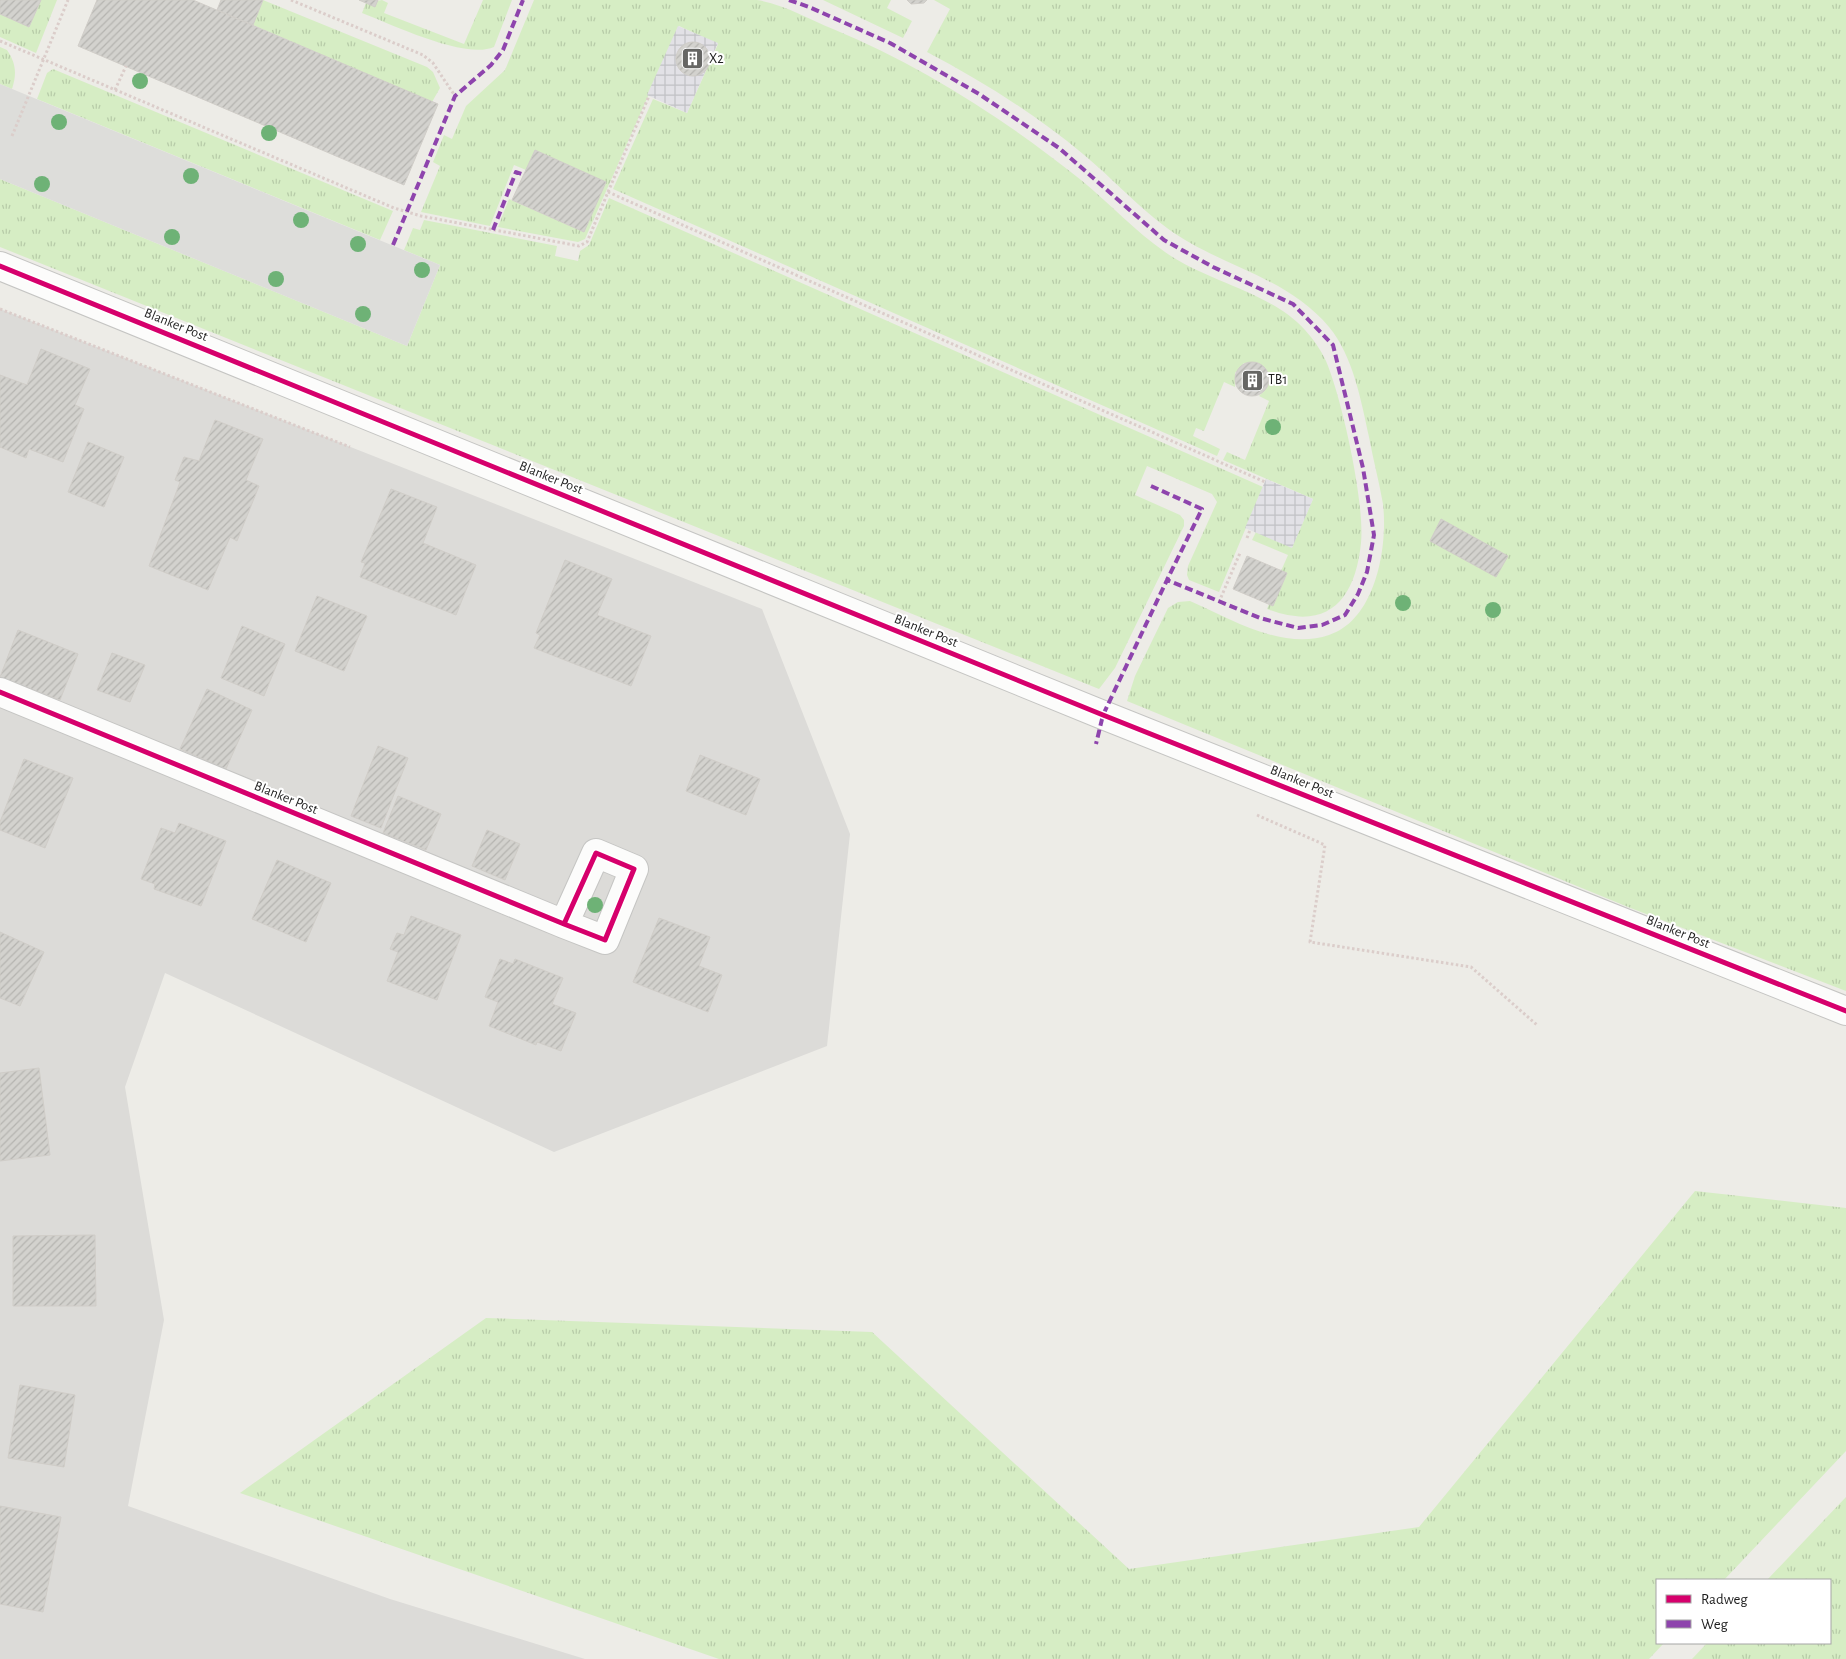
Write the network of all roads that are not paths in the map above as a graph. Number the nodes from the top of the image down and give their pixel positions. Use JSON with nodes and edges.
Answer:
{"nodes":[{"id":1,"x":0,"y":266,"type":"edge"},
{"id":2,"x":0,"y":692,"type":"edge"},
{"id":3,"x":564,"y":924,"type":"dead end"},
{"id":4,"x":1846,"y":1011,"type":"edge"}],
"edges":[{"from":1,"to":4,"type":"street","name":"Blanker Post"},
{"from":2,"to":3,"type":"street","name":"Blanker Post"}]}
